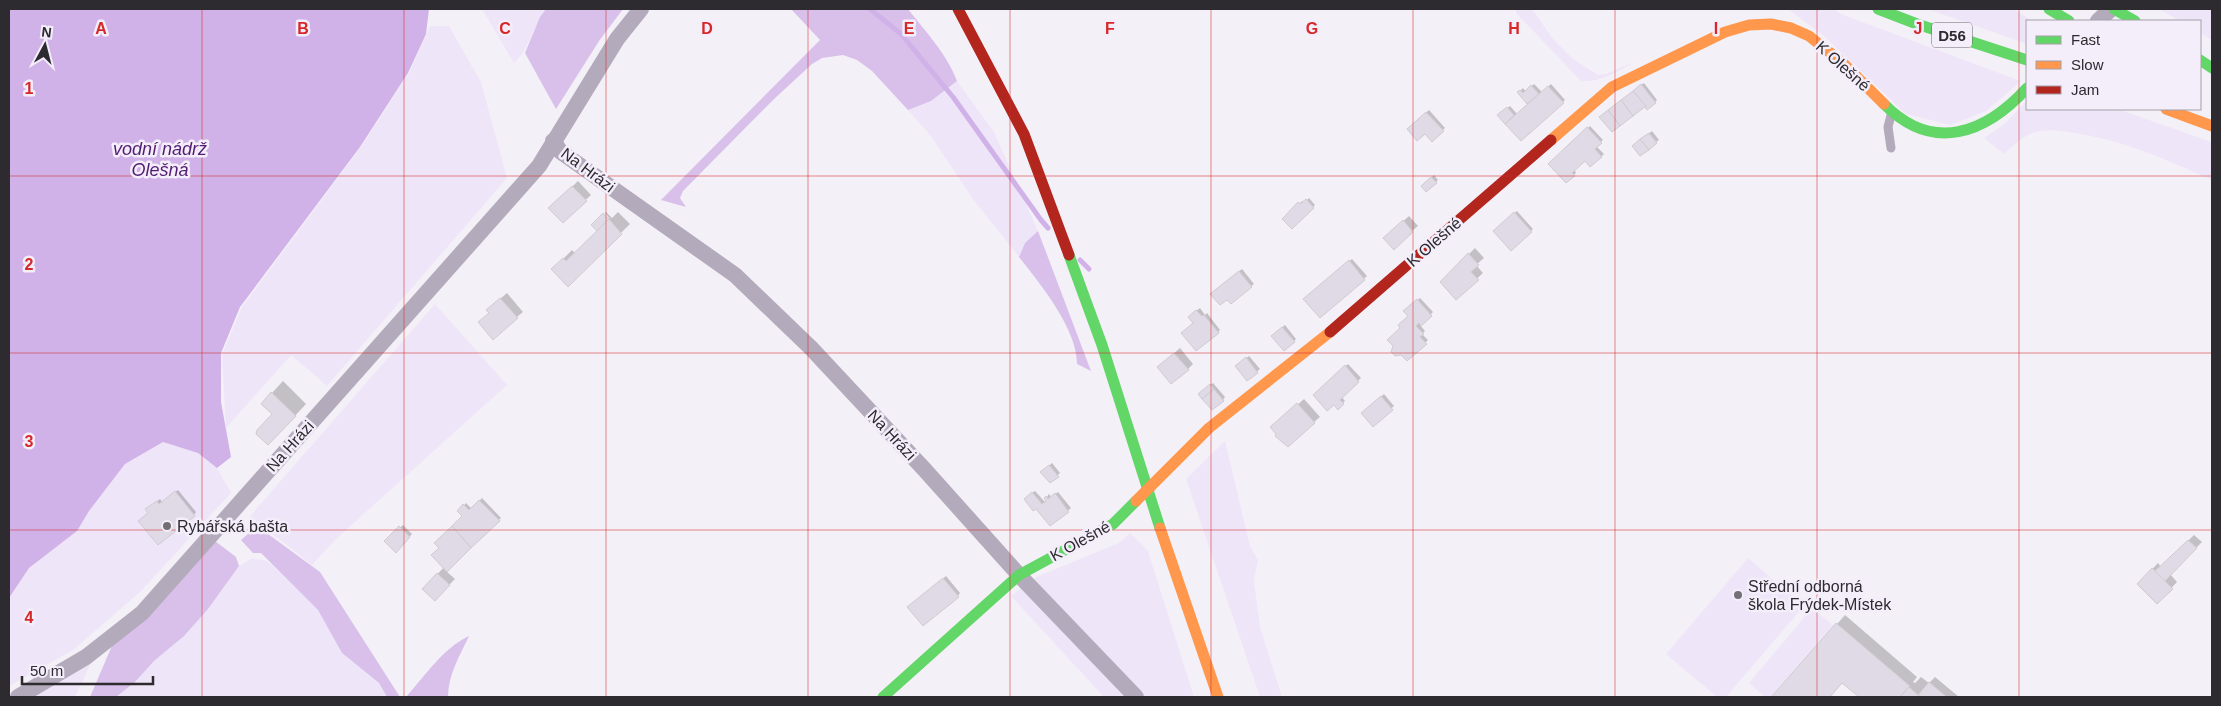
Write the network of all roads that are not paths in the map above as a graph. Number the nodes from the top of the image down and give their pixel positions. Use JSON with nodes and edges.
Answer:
{"nodes":[{"id":1,"x":641,"y":9,"type":"edge"},
{"id":2,"x":958,"y":9,"type":"edge"},
{"id":3,"x":1878,"y":9,"type":"edge"},
{"id":4,"x":2049,"y":9,"type":"edge"},
{"id":5,"x":2111,"y":9,"type":"edge"},
{"id":6,"x":2114,"y":9,"type":"edge"},
{"id":7,"x":2067,"y":20,"type":"edge"},
{"id":8,"x":2099,"y":20,"type":"edge"},
{"id":9,"x":2133,"y":20,"type":"edge"},
{"id":10,"x":2026,"y":60,"type":"edge"},
{"id":11,"x":2201,"y":61,"type":"edge"},
{"id":12,"x":2212,"y":68,"type":"edge"},
{"id":13,"x":2026,"y":89,"type":"edge"},
{"id":14,"x":2169,"y":110,"type":"edge"},
{"id":15,"x":1892,"y":112,"type":"junction"},
{"id":16,"x":2212,"y":126,"type":"edge"},
{"id":17,"x":554,"y":141,"type":"junction"},
{"id":18,"x":1891,"y":148,"type":"dead end"},
{"id":19,"x":1147,"y":490,"type":"junction"},
{"id":20,"x":1019,"y":575,"type":"junction"},
{"id":21,"x":18,"y":697,"type":"edge"},
{"id":22,"x":883,"y":697,"type":"edge"},
{"id":23,"x":1136,"y":697,"type":"edge"},
{"id":24,"x":1218,"y":697,"type":"edge"}],
"edges":[{"from":1,"to":17,"type":"street"},
{"from":2,"to":19,"type":"main road"},
{"from":3,"to":10,"type":"main road","number":"D56"},
{"from":4,"to":7,"type":"main road"},
{"from":5,"to":8,"type":"street"},
{"from":6,"to":9,"type":"main road"},
{"from":11,"to":12,"type":"main road"},
{"from":13,"to":15,"type":"main road","name":"K Olešné"},
{"from":14,"to":16,"type":"main road"},
{"from":15,"to":18,"type":"lane"},
{"from":15,"to":19,"type":"main road","name":"K Olešné"},
{"from":17,"to":20,"type":"street","name":"Na Hrázi"},
{"from":17,"to":21,"type":"street","name":"Na Hrázi"},
{"from":19,"to":20,"type":"main road","name":"K Olešné"},
{"from":19,"to":24,"type":"main road"},
{"from":20,"to":22,"type":"main road","name":"K Olešné"},
{"from":20,"to":23,"type":"street","name":"Na Hrázi"}]}
